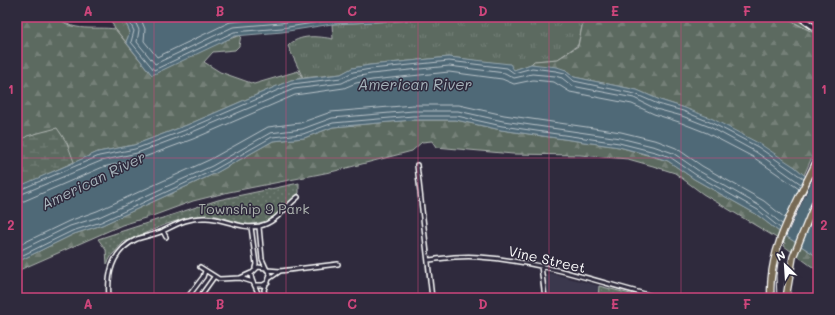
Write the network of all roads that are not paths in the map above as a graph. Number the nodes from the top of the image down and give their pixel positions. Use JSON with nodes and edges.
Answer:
{"nodes":[{"id":1,"x":800,"y":17,"type":"edge"},
{"id":2,"x":818,"y":30,"type":"edge"},
{"id":3,"x":818,"y":158,"type":"edge"},
{"id":4,"x":417,"y":165,"type":"dead end"},
{"id":5,"x":818,"y":196,"type":"edge"},
{"id":6,"x":298,"y":197,"type":"dead end"},
{"id":7,"x":251,"y":227,"type":"junction"},
{"id":8,"x":259,"y":227,"type":"junction"},
{"id":9,"x":162,"y":231,"type":"junction"},
{"id":10,"x":166,"y":237,"type":"dead end"},
{"id":11,"x":428,"y":260,"type":"junction"},
{"id":12,"x":338,"y":264,"type":"dead end"},
{"id":13,"x":541,"y":266,"type":"junction"},
{"id":14,"x":200,"y":267,"type":"dead end"},
{"id":15,"x":255,"y":268,"type":"junction"},
{"id":16,"x":266,"y":269,"type":"junction"},
{"id":17,"x":205,"y":271,"type":"junction"},
{"id":18,"x":280,"y":271,"type":"junction"},
{"id":19,"x":252,"y":272,"type":"junction"},
{"id":20,"x":214,"y":277,"type":"junction"},
{"id":21,"x":240,"y":278,"type":"junction"},
{"id":22,"x":270,"y":279,"type":"junction"},
{"id":23,"x":253,"y":282,"type":"junction"},
{"id":24,"x":266,"y":284,"type":"junction"},
{"id":25,"x":256,"y":285,"type":"junction"},
{"id":26,"x":109,"y":298,"type":"edge"},
{"id":27,"x":187,"y":298,"type":"edge"},
{"id":28,"x":199,"y":298,"type":"edge"},
{"id":29,"x":259,"y":298,"type":"edge"},
{"id":30,"x":266,"y":298,"type":"edge"},
{"id":31,"x":432,"y":298,"type":"edge"},
{"id":32,"x":544,"y":298,"type":"edge"},
{"id":33,"x":660,"y":298,"type":"edge"},
{"id":34,"x":771,"y":298,"type":"edge"},
{"id":35,"x":786,"y":298,"type":"edge"}],
"edges":[{"from":1,"to":2,"type":"main road"},
{"from":3,"to":34,"type":"highway"},
{"from":4,"to":11,"type":"street"},
{"from":5,"to":35,"type":"highway"},
{"from":6,"to":8,"type":"street"},
{"from":7,"to":8,"type":"street"},
{"from":7,"to":9,"type":"street"},
{"from":7,"to":15,"type":"street"},
{"from":8,"to":16,"type":"street"},
{"from":9,"to":10,"type":"street"},
{"from":9,"to":26,"type":"street"},
{"from":11,"to":13,"type":"street","name":"Vine Street"},
{"from":11,"to":31,"type":"street"},
{"from":12,"to":18,"type":"street"},
{"from":13,"to":32,"type":"street"},
{"from":13,"to":33,"type":"street","name":"Vine Street"},
{"from":14,"to":17,"type":"street"},
{"from":15,"to":16,"type":"street"},
{"from":15,"to":19,"type":"street"},
{"from":16,"to":18,"type":"street"},
{"from":16,"to":22,"type":"street"},
{"from":17,"to":20,"type":"street"},
{"from":17,"to":27,"type":"street"},
{"from":18,"to":22,"type":"street"},
{"from":19,"to":21,"type":"street"},
{"from":19,"to":23,"type":"street"},
{"from":20,"to":21,"type":"street"},
{"from":20,"to":28,"type":"street"},
{"from":21,"to":23,"type":"street"},
{"from":22,"to":24,"type":"street"},
{"from":23,"to":25,"type":"street"},
{"from":24,"to":25,"type":"street"},
{"from":24,"to":30,"type":"street"},
{"from":25,"to":29,"type":"street"}]}
